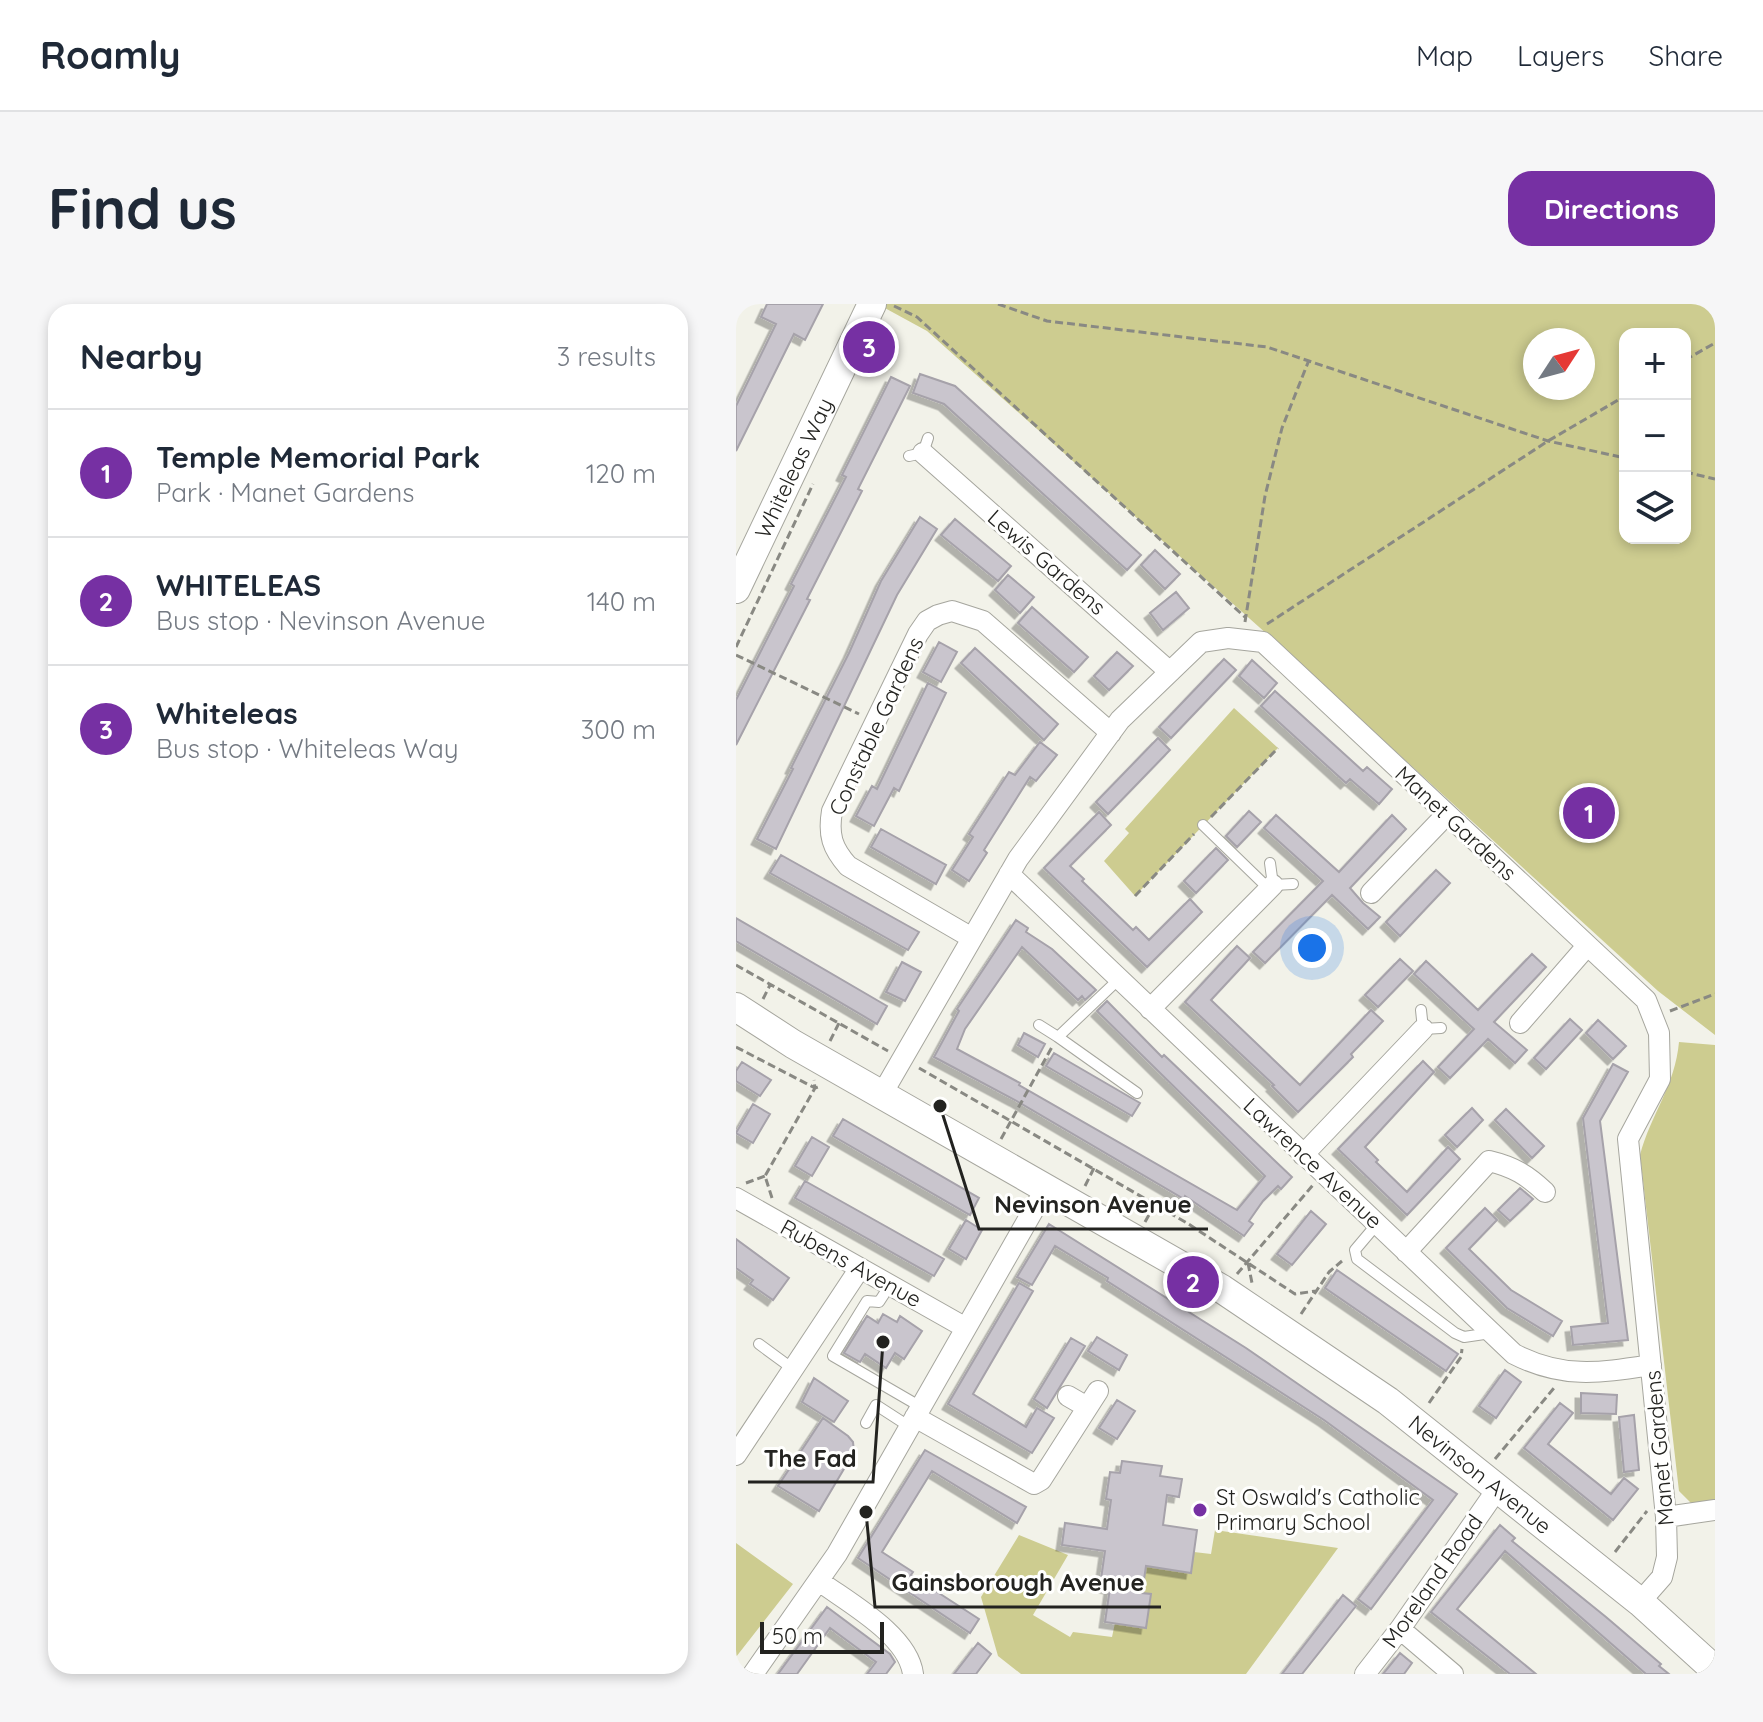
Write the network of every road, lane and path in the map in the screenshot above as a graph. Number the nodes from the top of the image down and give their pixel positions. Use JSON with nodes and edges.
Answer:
{"nodes":[{"id":1,"x":872,"y":304,"type":"edge"},
{"id":2,"x":891,"y":304,"type":"edge"},
{"id":3,"x":998,"y":304,"type":"edge"},
{"id":4,"x":1715,"y":343,"type":"edge"},
{"id":5,"x":1691,"y":357,"type":"edge"},
{"id":6,"x":1309,"y":360,"type":"junction"},
{"id":7,"x":1619,"y":400,"type":"edge"},
{"id":8,"x":1548,"y":441,"type":"junction"},
{"id":9,"x":920,"y":449,"type":"dead end"},
{"id":10,"x":1619,"y":457,"type":"edge"},
{"id":11,"x":1691,"y":473,"type":"edge"},
{"id":12,"x":1715,"y":479,"type":"edge"},
{"id":13,"x":736,"y":589,"type":"edge"},
{"id":14,"x":1246,"y":618,"type":"junction"},
{"id":15,"x":1243,"y":640,"type":"junction"},
{"id":16,"x":736,"y":655,"type":"edge"},
{"id":17,"x":1170,"y":672,"type":"junction"},
{"id":18,"x":876,"y":722,"type":"junction"},
{"id":19,"x":1111,"y":733,"type":"junction"},
{"id":20,"x":1447,"y":814,"type":"junction"},
{"id":21,"x":1203,"y":825,"type":"dead end"},
{"id":22,"x":1270,"y":863,"type":"dead end"},
{"id":23,"x":1009,"y":874,"type":"junction"},
{"id":24,"x":1278,"y":886,"type":"junction"},
{"id":25,"x":1371,"y":893,"type":"dead end"},
{"id":26,"x":972,"y":938,"type":"junction"},
{"id":27,"x":1587,"y":946,"type":"junction"},
{"id":28,"x":736,"y":965,"type":"edge"},
{"id":29,"x":1119,"y":979,"type":"junction"},
{"id":30,"x":1715,"y":994,"type":"edge"},
{"id":31,"x":736,"y":1007,"type":"edge"},
{"id":32,"x":1150,"y":1009,"type":"junction"},
{"id":33,"x":1652,"y":1017,"type":"junction"},
{"id":34,"x":1428,"y":1022,"type":"dead end"},
{"id":35,"x":1520,"y":1023,"type":"dead end"},
{"id":36,"x":1039,"y":1025,"type":"dead end"},
{"id":37,"x":1058,"y":1037,"type":"junction"},
{"id":38,"x":736,"y":1047,"type":"edge"},
{"id":39,"x":809,"y":1053,"type":"junction"},
{"id":40,"x":902,"y":1058,"type":"junction"},
{"id":41,"x":815,"y":1088,"type":"junction"},
{"id":42,"x":1137,"y":1093,"type":"dead end"},
{"id":43,"x":882,"y":1094,"type":"junction"},
{"id":44,"x":1011,"y":1120,"type":"junction"},
{"id":45,"x":1303,"y":1155,"type":"junction"},
{"id":46,"x":1323,"y":1173,"type":"junction"},
{"id":47,"x":765,"y":1176,"type":"junction"},
{"id":48,"x":736,"y":1186,"type":"edge"},
{"id":49,"x":1046,"y":1188,"type":"junction"},
{"id":50,"x":1545,"y":1192,"type":"dead end"},
{"id":51,"x":736,"y":1198,"type":"edge"},
{"id":52,"x":780,"y":1223,"type":"junction"},
{"id":53,"x":1377,"y":1224,"type":"junction"},
{"id":54,"x":1355,"y":1250,"type":"junction"},
{"id":55,"x":1406,"y":1252,"type":"junction"},
{"id":56,"x":1248,"y":1263,"type":"junction"},
{"id":57,"x":860,"y":1268,"type":"junction"},
{"id":58,"x":890,"y":1285,"type":"junction"},
{"id":59,"x":1222,"y":1289,"type":"junction"},
{"id":60,"x":1316,"y":1291,"type":"junction"},
{"id":61,"x":966,"y":1328,"type":"junction"},
{"id":62,"x":1288,"y":1333,"type":"junction"},
{"id":63,"x":1491,"y":1333,"type":"junction"},
{"id":64,"x":1464,"y":1337,"type":"junction"},
{"id":65,"x":759,"y":1344,"type":"dead end"},
{"id":66,"x":1651,"y":1365,"type":"junction"},
{"id":67,"x":793,"y":1369,"type":"junction"},
{"id":68,"x":1566,"y":1372,"type":"junction"},
{"id":69,"x":1068,"y":1396,"type":"dead end"},
{"id":70,"x":915,"y":1417,"type":"junction"},
{"id":71,"x":1415,"y":1422,"type":"junction"},
{"id":72,"x":866,"y":1423,"type":"dead end"},
{"id":73,"x":736,"y":1455,"type":"edge"},
{"id":74,"x":1490,"y":1481,"type":"junction"},
{"id":75,"x":1665,"y":1490,"type":"junction"},
{"id":76,"x":1715,"y":1510,"type":"edge"},
{"id":77,"x":1666,"y":1517,"type":"junction"},
{"id":78,"x":1600,"y":1570,"type":"junction"},
{"id":79,"x":819,"y":1581,"type":"junction"},
{"id":80,"x":1640,"y":1602,"type":"junction"},
{"id":81,"x":1400,"y":1629,"type":"junction"},
{"id":82,"x":1715,"y":1670,"type":"edge"},
{"id":83,"x":753,"y":1674,"type":"edge"},
{"id":84,"x":913,"y":1674,"type":"edge"},
{"id":85,"x":1365,"y":1674,"type":"edge"},
{"id":86,"x":1453,"y":1674,"type":"edge"}],
"edges":[{"from":1,"to":13,"type":"street","name":"Whiteleas Way"},
{"from":2,"to":14,"type":"path"},
{"from":3,"to":6,"type":"path"},
{"from":4,"to":5,"type":"path"},
{"from":6,"to":8,"type":"path"},
{"from":6,"to":14,"type":"path"},
{"from":7,"to":8,"type":"path"},
{"from":8,"to":10,"type":"path"},
{"from":8,"to":15,"type":"path"},
{"from":9,"to":17,"type":"street","name":"Lewis Gardens"},
{"from":11,"to":12,"type":"path"},
{"from":14,"to":15,"type":"path"},
{"from":15,"to":17,"type":"street","name":"Manet Gardens"},
{"from":15,"to":20,"type":"street","name":"Manet Gardens"},
{"from":16,"to":18,"type":"path"},
{"from":17,"to":19,"type":"street","name":"Manet Gardens"},
{"from":18,"to":19,"type":"street","name":"Constable Gardens"},
{"from":18,"to":26,"type":"street","name":"Constable Gardens"},
{"from":19,"to":23,"type":"street","name":"Manet Gardens"},
{"from":20,"to":25,"type":"street"},
{"from":20,"to":27,"type":"street","name":"Manet Gardens"},
{"from":21,"to":24,"type":"lane"},
{"from":22,"to":24,"type":"lane"},
{"from":23,"to":26,"type":"street","name":"Manet Gardens"},
{"from":23,"to":29,"type":"street","name":"Lawrence Avenue"},
{"from":24,"to":32,"type":"street"},
{"from":26,"to":40,"type":"street","name":"Manet Gardens"},
{"from":27,"to":33,"type":"street","name":"Manet Gardens"},
{"from":27,"to":35,"type":"street"},
{"from":28,"to":40,"type":"path"},
{"from":29,"to":32,"type":"street","name":"Lawrence Avenue"},
{"from":29,"to":37,"type":"lane"},
{"from":30,"to":33,"type":"path"},
{"from":31,"to":39,"type":"street","name":"Nevinson Avenue"},
{"from":32,"to":45,"type":"street","name":"Lawrence Avenue"},
{"from":33,"to":66,"type":"street","name":"Manet Gardens"},
{"from":34,"to":45,"type":"street"},
{"from":36,"to":37,"type":"lane"},
{"from":37,"to":42,"type":"lane"},
{"from":37,"to":44,"type":"path"},
{"from":38,"to":41,"type":"path"},
{"from":39,"to":41,"type":"path"},
{"from":39,"to":43,"type":"street","name":"Nevinson Avenue"},
{"from":40,"to":43,"type":"street","name":"Manet Gardens"},
{"from":40,"to":44,"type":"path"},
{"from":41,"to":47,"type":"path"},
{"from":43,"to":49,"type":"street","name":"Nevinson Avenue"},
{"from":44,"to":56,"type":"path"},
{"from":45,"to":46,"type":"street","name":"Lawrence Avenue"},
{"from":46,"to":53,"type":"street","name":"Lawrence Avenue"},
{"from":46,"to":56,"type":"path"},
{"from":47,"to":48,"type":"path"},
{"from":47,"to":52,"type":"path"},
{"from":49,"to":59,"type":"street","name":"Nevinson Avenue"},
{"from":49,"to":61,"type":"street"},
{"from":50,"to":55,"type":"street"},
{"from":51,"to":52,"type":"street","name":"Rubens Avenue"},
{"from":52,"to":57,"type":"street","name":"Rubens Avenue"},
{"from":53,"to":54,"type":"lane"},
{"from":53,"to":55,"type":"street","name":"Lawrence Avenue"},
{"from":54,"to":60,"type":"path"},
{"from":54,"to":64,"type":"lane"},
{"from":55,"to":63,"type":"street","name":"Lawrence Avenue"},
{"from":56,"to":59,"type":"path"},
{"from":56,"to":60,"type":"path"},
{"from":57,"to":58,"type":"street","name":"Rubens Avenue"},
{"from":57,"to":67,"type":"street"},
{"from":58,"to":61,"type":"street","name":"Rubens Avenue"},
{"from":58,"to":70,"type":"lane"},
{"from":59,"to":62,"type":"street","name":"Nevinson Avenue"},
{"from":60,"to":62,"type":"path"},
{"from":61,"to":70,"type":"street"},
{"from":62,"to":71,"type":"street","name":"Nevinson Avenue"},
{"from":63,"to":64,"type":"lane"},
{"from":63,"to":68,"type":"street","name":"Lawrence Avenue"},
{"from":64,"to":71,"type":"path"},
{"from":65,"to":67,"type":"lane"},
{"from":66,"to":68,"type":"street","name":"Lawrence Avenue"},
{"from":66,"to":75,"type":"street","name":"Manet Gardens"},
{"from":67,"to":73,"type":"street"},
{"from":68,"to":74,"type":"path"},
{"from":69,"to":70,"type":"street"},
{"from":70,"to":72,"type":"lane"},
{"from":70,"to":79,"type":"street"},
{"from":71,"to":74,"type":"street","name":"Nevinson Avenue"},
{"from":74,"to":78,"type":"street","name":"Nevinson Avenue"},
{"from":74,"to":81,"type":"street","name":"Moreland Road"},
{"from":75,"to":77,"type":"street","name":"Manet Gardens"},
{"from":75,"to":78,"type":"path"},
{"from":76,"to":77,"type":"street"},
{"from":77,"to":80,"type":"street","name":"Manet Gardens"},
{"from":78,"to":80,"type":"street","name":"Nevinson Avenue"},
{"from":79,"to":83,"type":"street"},
{"from":79,"to":84,"type":"street"},
{"from":80,"to":82,"type":"street","name":"Nevinson Avenue"},
{"from":81,"to":85,"type":"street","name":"Moreland Road"},
{"from":81,"to":86,"type":"street"}]}
